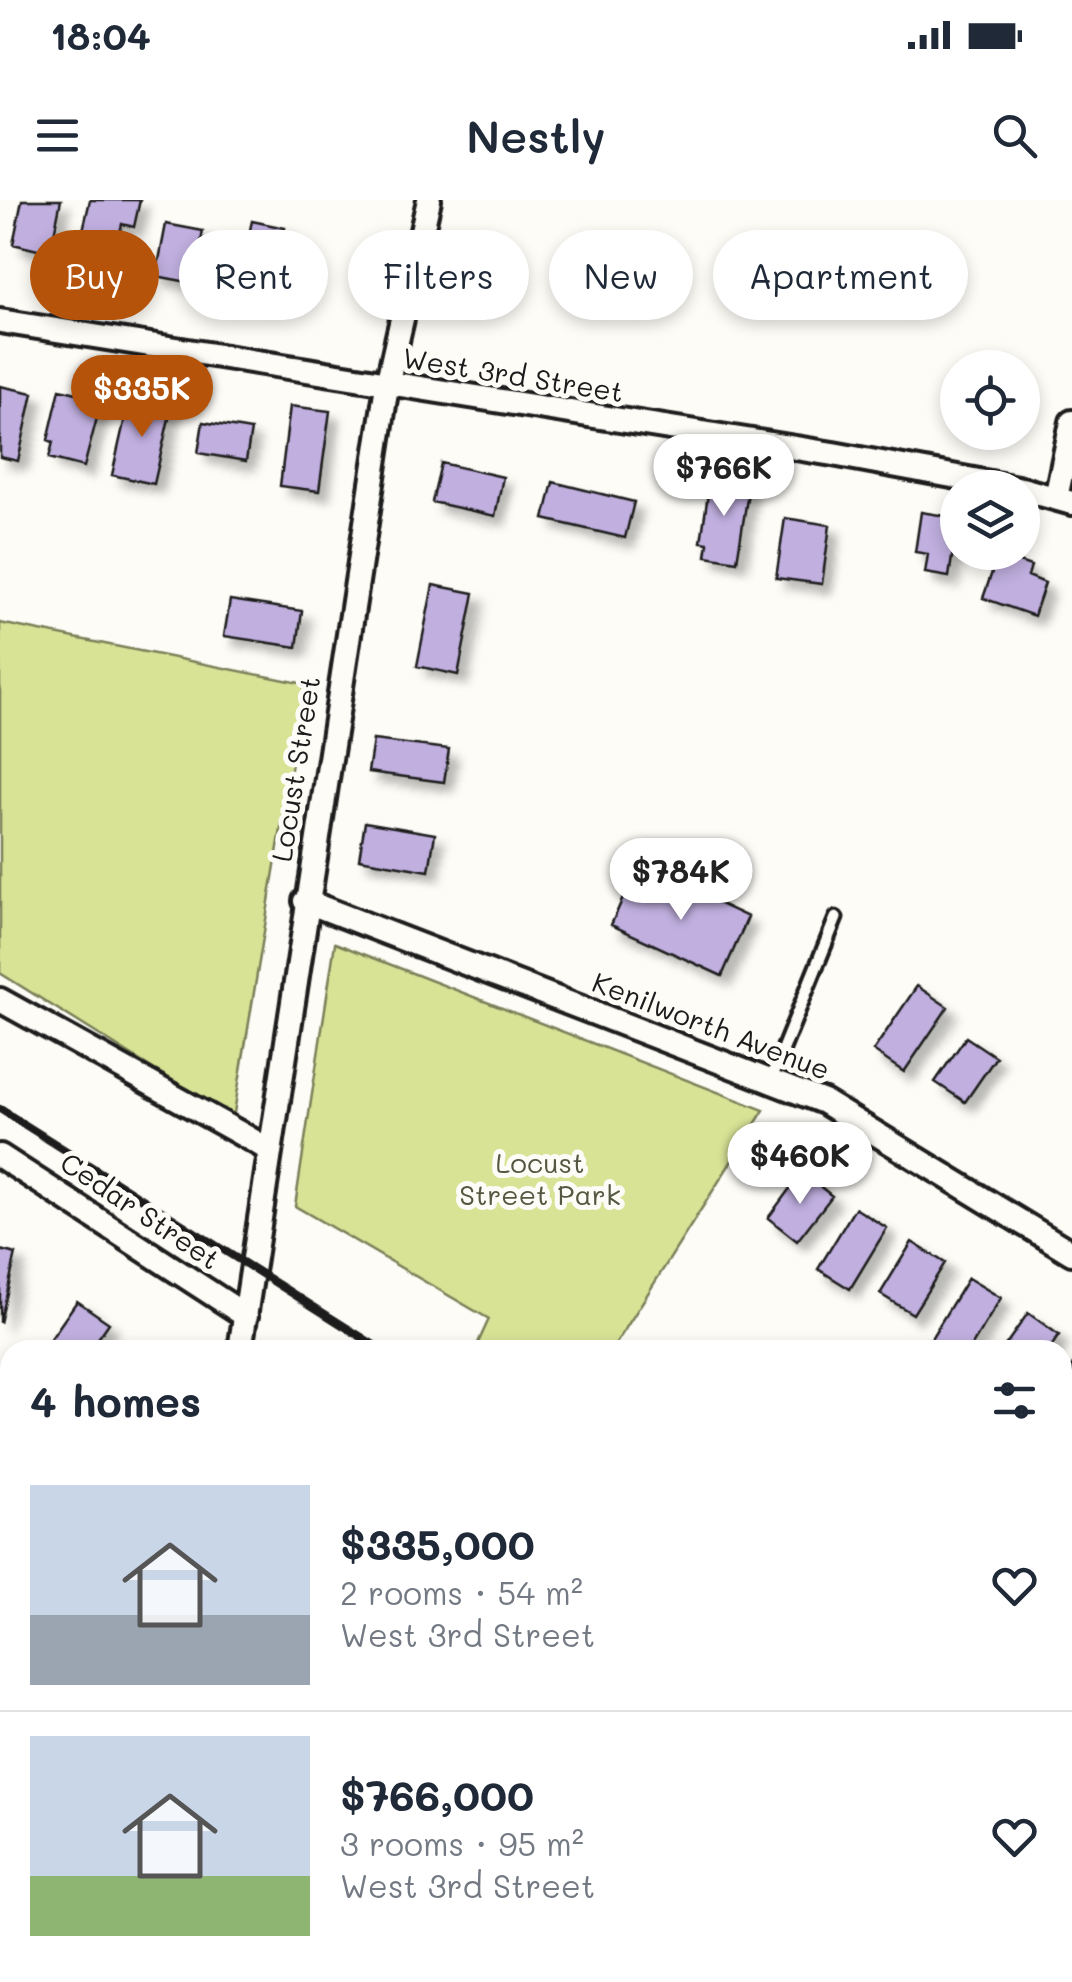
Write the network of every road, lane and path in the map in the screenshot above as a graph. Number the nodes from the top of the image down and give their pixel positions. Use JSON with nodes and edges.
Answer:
{"nodes":[{"id":1,"x":430,"y":200,"type":"edge"},
{"id":2,"x":0,"y":321,"type":"edge"},
{"id":3,"x":387,"y":385,"type":"junction"},
{"id":4,"x":1072,"y":422,"type":"edge"},
{"id":5,"x":940,"y":474,"type":"edge"},
{"id":6,"x":1064,"y":500,"type":"edge"},
{"id":7,"x":305,"y":901,"type":"junction"},
{"id":8,"x":836,"y":918,"type":"dead end"},
{"id":9,"x":0,"y":1000,"type":"edge"},
{"id":10,"x":770,"y":1081,"type":"junction"},
{"id":11,"x":268,"y":1149,"type":"junction"},
{"id":12,"x":0,"y":1156,"type":"edge"},
{"id":13,"x":1072,"y":1252,"type":"edge"},
{"id":14,"x":246,"y":1316,"type":"junction"},
{"id":15,"x":242,"y":1340,"type":"edge"}],
"edges":[{"from":1,"to":3,"type":"street","name":"Locust Street"},
{"from":2,"to":3,"type":"street","name":"West 3rd Street"},
{"from":3,"to":5,"type":"street","name":"West 3rd Street"},
{"from":3,"to":7,"type":"street","name":"Locust Street"},
{"from":4,"to":6,"type":"street"},
{"from":7,"to":10,"type":"street","name":"Kenilworth Avenue"},
{"from":7,"to":11,"type":"street","name":"Locust Street"},
{"from":8,"to":10,"type":"lane"},
{"from":9,"to":11,"type":"street"},
{"from":10,"to":13,"type":"street","name":"Kenilworth Avenue"},
{"from":11,"to":14,"type":"street","name":"Locust Street"},
{"from":12,"to":14,"type":"street","name":"Cedar Street"},
{"from":14,"to":15,"type":"street","name":"Locust Street"}]}
